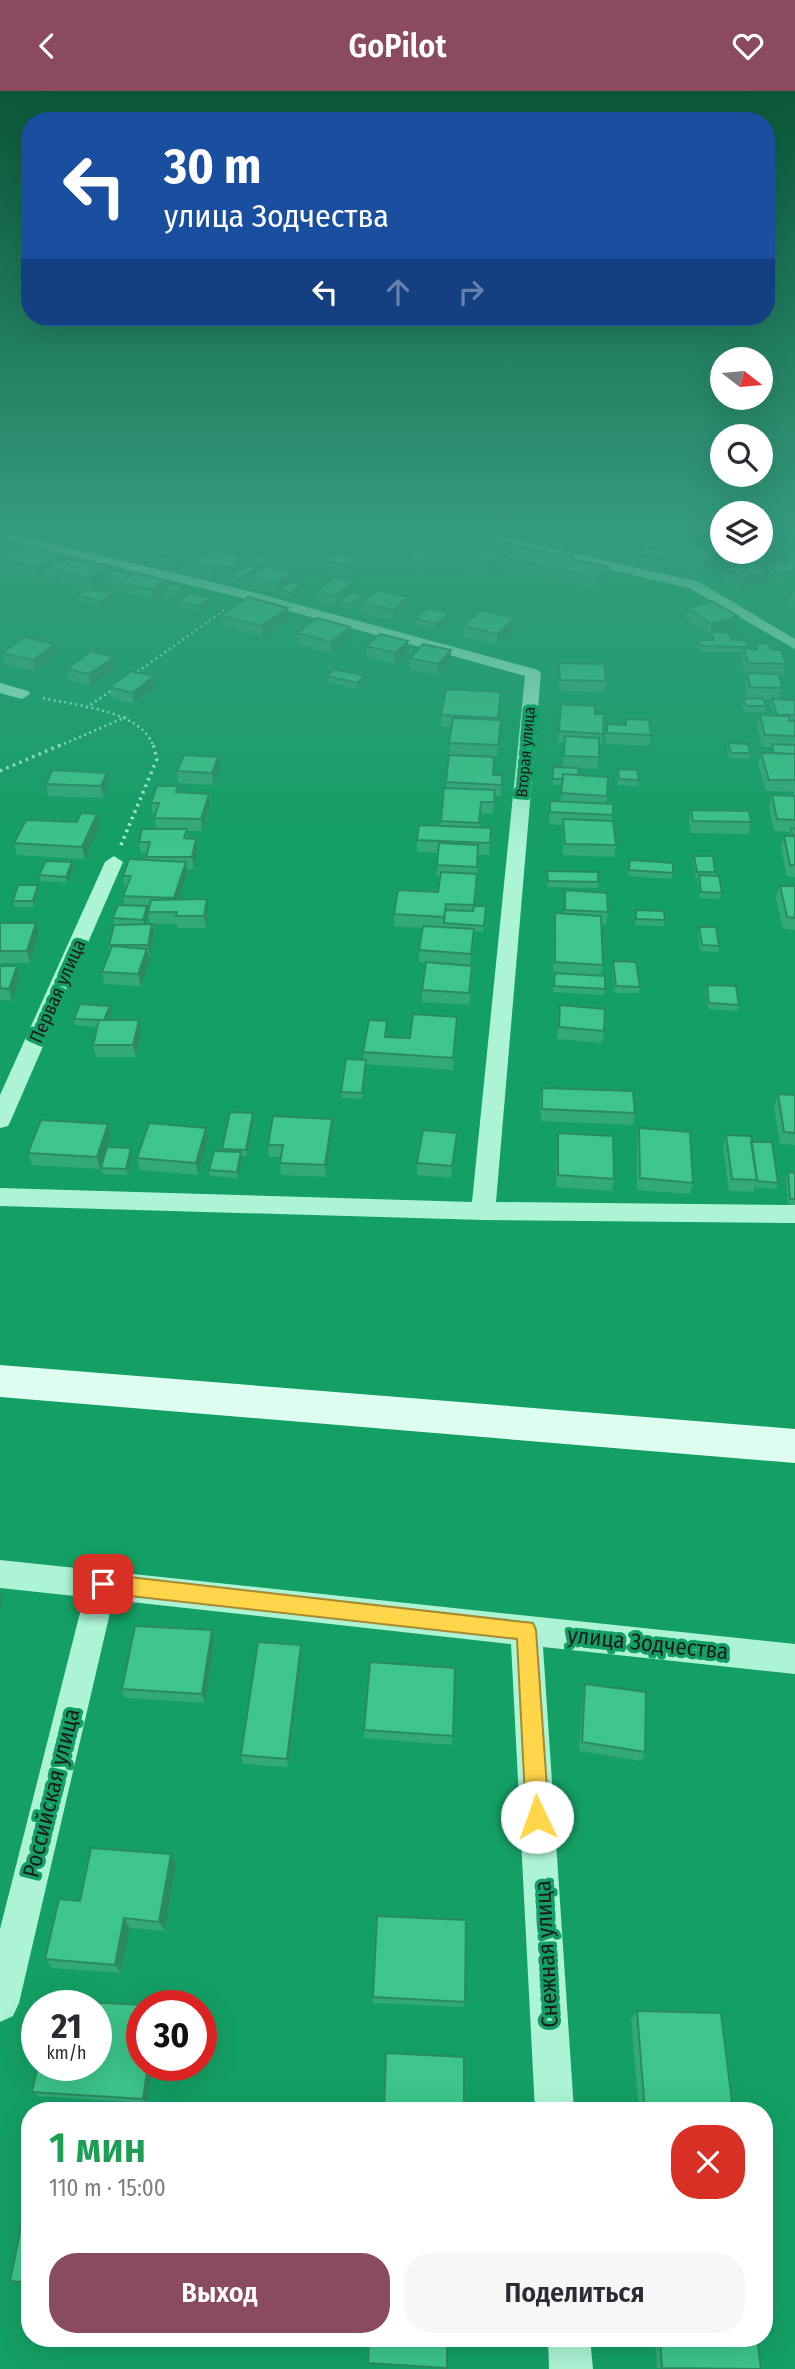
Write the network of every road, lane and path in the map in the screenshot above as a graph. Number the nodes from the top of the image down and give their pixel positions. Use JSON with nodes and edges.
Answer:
{"nodes":[{"id":1,"x":187,"y":637,"type":"edge"},
{"id":2,"x":402,"y":637,"type":"edge"},
{"id":3,"x":129,"y":678,"type":"edge"},
{"id":4,"x":118,"y":685,"type":"edge"},
{"id":5,"x":0,"y":688,"type":"edge"},
{"id":6,"x":22,"y":694,"type":"joint"},
{"id":7,"x":86,"y":708,"type":"junction"},
{"id":8,"x":126,"y":717,"type":"junction"},
{"id":9,"x":0,"y":771,"type":"edge"},
{"id":10,"x":114,"y":862,"type":"joint"},
{"id":11,"x":0,"y":1120,"type":"edge"},
{"id":12,"x":0,"y":1198,"type":"edge"},
{"id":13,"x":483,"y":1211,"type":"junction"},
{"id":14,"x":795,"y":1214,"type":"edge"},
{"id":15,"x":0,"y":1381,"type":"edge"},
{"id":16,"x":795,"y":1446,"type":"edge"},
{"id":17,"x":0,"y":1574,"type":"edge"},
{"id":18,"x":103,"y":1584,"type":"junction"},
{"id":19,"x":526,"y":1630,"type":"junction"},
{"id":20,"x":795,"y":1659,"type":"edge"},
{"id":21,"x":0,"y":2003,"type":"edge"},
{"id":22,"x":554,"y":2102,"type":"edge"},
{"id":23,"x":570,"y":2347,"type":"edge"},
{"id":24,"x":571,"y":2369,"type":"edge"}],
"edges":[{"from":1,"to":3,"type":"path"},
{"from":2,"to":13,"type":"street","name":"Вторая улица"},
{"from":4,"to":7,"type":"path"},
{"from":5,"to":6,"type":"street"},
{"from":6,"to":7,"type":"path"},
{"from":7,"to":8,"type":"path"},
{"from":8,"to":9,"type":"path"},
{"from":8,"to":10,"type":"path"},
{"from":10,"to":11,"type":"street","name":"Первая улица"},
{"from":12,"to":13,"type":"street"},
{"from":13,"to":14,"type":"street"},
{"from":15,"to":16,"type":"main road"},
{"from":17,"to":18,"type":"street","name":"улица Зодчества"},
{"from":18,"to":19,"type":"street","name":"улица Зодчества"},
{"from":18,"to":21,"type":"street","name":"Российская улица"},
{"from":19,"to":20,"type":"street","name":"улица Зодчества"},
{"from":19,"to":22,"type":"street","name":"Снежная улица"},
{"from":23,"to":24,"type":"street"}]}
